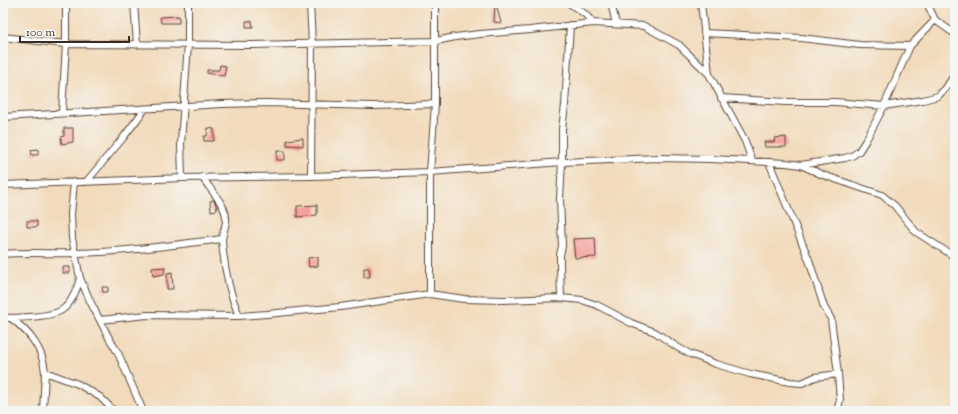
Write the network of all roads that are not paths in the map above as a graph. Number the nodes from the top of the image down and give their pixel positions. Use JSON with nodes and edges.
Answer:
{"nodes":[{"id":1,"x":66,"y":3,"type":"edge"},
{"id":2,"x":134,"y":3,"type":"edge"},
{"id":3,"x":188,"y":3,"type":"edge"},
{"id":4,"x":310,"y":3,"type":"edge"},
{"id":5,"x":435,"y":3,"type":"edge"},
{"id":6,"x":569,"y":3,"type":"edge"},
{"id":7,"x":611,"y":3,"type":"edge"},
{"id":8,"x":701,"y":3,"type":"edge"},
{"id":9,"x":927,"y":3,"type":"edge"},
{"id":10,"x":935,"y":20,"type":"junction"},
{"id":11,"x":593,"y":22,"type":"junction"},
{"id":12,"x":616,"y":24,"type":"junction"},
{"id":13,"x":570,"y":25,"type":"junction"},
{"id":14,"x":704,"y":33,"type":"junction"},
{"id":15,"x":955,"y":34,"type":"edge"},
{"id":16,"x":3,"y":37,"type":"edge"},
{"id":17,"x":436,"y":42,"type":"junction"},
{"id":18,"x":66,"y":44,"type":"junction"},
{"id":19,"x":188,"y":44,"type":"junction"},
{"id":20,"x":312,"y":44,"type":"junction"},
{"id":21,"x":137,"y":45,"type":"junction"},
{"id":22,"x":910,"y":46,"type":"junction"},
{"id":23,"x":709,"y":74,"type":"junction"},
{"id":24,"x":955,"y":74,"type":"edge"},
{"id":25,"x":721,"y":98,"type":"junction"},
{"id":26,"x":435,"y":104,"type":"junction"},
{"id":27,"x":312,"y":105,"type":"junction"},
{"id":28,"x":185,"y":106,"type":"junction"},
{"id":29,"x":884,"y":106,"type":"junction"},
{"id":30,"x":145,"y":109,"type":"junction"},
{"id":31,"x":62,"y":113,"type":"junction"},
{"id":32,"x":3,"y":117,"type":"edge"},
{"id":33,"x":752,"y":161,"type":"junction"},
{"id":34,"x":562,"y":162,"type":"junction"},
{"id":35,"x":769,"y":162,"type":"junction"},
{"id":36,"x":801,"y":165,"type":"junction"},
{"id":37,"x":430,"y":172,"type":"junction"},
{"id":38,"x":311,"y":176,"type":"junction"},
{"id":39,"x":202,"y":177,"type":"junction"},
{"id":40,"x":182,"y":178,"type":"junction"},
{"id":41,"x":74,"y":182,"type":"junction"},
{"id":42,"x":86,"y":182,"type":"junction"},
{"id":43,"x":3,"y":185,"type":"edge"},
{"id":44,"x":222,"y":239,"type":"junction"},
{"id":45,"x":3,"y":254,"type":"edge"},
{"id":46,"x":75,"y":254,"type":"junction"},
{"id":47,"x":955,"y":257,"type":"edge"},
{"id":48,"x":80,"y":278,"type":"junction"},
{"id":49,"x":430,"y":294,"type":"junction"},
{"id":50,"x":561,"y":298,"type":"junction"},
{"id":51,"x":239,"y":316,"type":"junction"},
{"id":52,"x":3,"y":318,"type":"edge"},
{"id":53,"x":11,"y":318,"type":"junction"},
{"id":54,"x":100,"y":320,"type":"junction"},
{"id":55,"x":45,"y":372,"type":"junction"},
{"id":56,"x":838,"y":374,"type":"junction"},
{"id":57,"x":43,"y":411,"type":"edge"},
{"id":58,"x":114,"y":411,"type":"edge"},
{"id":59,"x":143,"y":411,"type":"edge"},
{"id":60,"x":837,"y":411,"type":"edge"}],
"edges":[{"from":1,"to":18,"type":"street"},
{"from":2,"to":21,"type":"street"},
{"from":3,"to":19,"type":"street"},
{"from":4,"to":20,"type":"street"},
{"from":5,"to":17,"type":"street"},
{"from":6,"to":11,"type":"street"},
{"from":7,"to":12,"type":"street"},
{"from":8,"to":14,"type":"street"},
{"from":9,"to":10,"type":"street"},
{"from":10,"to":15,"type":"street"},
{"from":10,"to":22,"type":"street"},
{"from":11,"to":12,"type":"street"},
{"from":11,"to":13,"type":"street"},
{"from":12,"to":23,"type":"street"},
{"from":13,"to":17,"type":"street"},
{"from":13,"to":34,"type":"street"},
{"from":14,"to":22,"type":"street"},
{"from":14,"to":23,"type":"street"},
{"from":16,"to":18,"type":"street"},
{"from":17,"to":20,"type":"street"},
{"from":17,"to":26,"type":"street"},
{"from":18,"to":21,"type":"street"},
{"from":18,"to":31,"type":"street"},
{"from":19,"to":20,"type":"street"},
{"from":19,"to":21,"type":"street"},
{"from":19,"to":28,"type":"street"},
{"from":20,"to":27,"type":"street"},
{"from":22,"to":29,"type":"street"},
{"from":23,"to":25,"type":"street"},
{"from":24,"to":29,"type":"street"},
{"from":25,"to":29,"type":"street"},
{"from":25,"to":33,"type":"street"},
{"from":26,"to":27,"type":"street"},
{"from":26,"to":37,"type":"street"},
{"from":27,"to":28,"type":"street"},
{"from":27,"to":38,"type":"street"},
{"from":28,"to":30,"type":"street"},
{"from":28,"to":40,"type":"street"},
{"from":29,"to":36,"type":"street"},
{"from":30,"to":31,"type":"street"},
{"from":30,"to":42,"type":"street"},
{"from":31,"to":32,"type":"street"},
{"from":33,"to":34,"type":"street"},
{"from":33,"to":35,"type":"street"},
{"from":34,"to":37,"type":"street"},
{"from":34,"to":50,"type":"street"},
{"from":35,"to":36,"type":"street"},
{"from":35,"to":56,"type":"street"},
{"from":36,"to":47,"type":"street"},
{"from":37,"to":38,"type":"street"},
{"from":37,"to":49,"type":"street"},
{"from":38,"to":39,"type":"street"},
{"from":39,"to":40,"type":"street"},
{"from":39,"to":44,"type":"street"},
{"from":40,"to":42,"type":"street"},
{"from":41,"to":42,"type":"street"},
{"from":41,"to":43,"type":"street"},
{"from":41,"to":46,"type":"street"},
{"from":44,"to":46,"type":"street"},
{"from":44,"to":51,"type":"street"},
{"from":45,"to":46,"type":"street"},
{"from":46,"to":48,"type":"street"},
{"from":48,"to":53,"type":"street"},
{"from":48,"to":54,"type":"street"},
{"from":49,"to":50,"type":"street"},
{"from":49,"to":51,"type":"street"},
{"from":50,"to":56,"type":"street"},
{"from":51,"to":54,"type":"street"},
{"from":52,"to":53,"type":"street"},
{"from":53,"to":55,"type":"street"},
{"from":54,"to":59,"type":"street"},
{"from":55,"to":57,"type":"street"},
{"from":55,"to":58,"type":"street"},
{"from":56,"to":60,"type":"street"}]}
